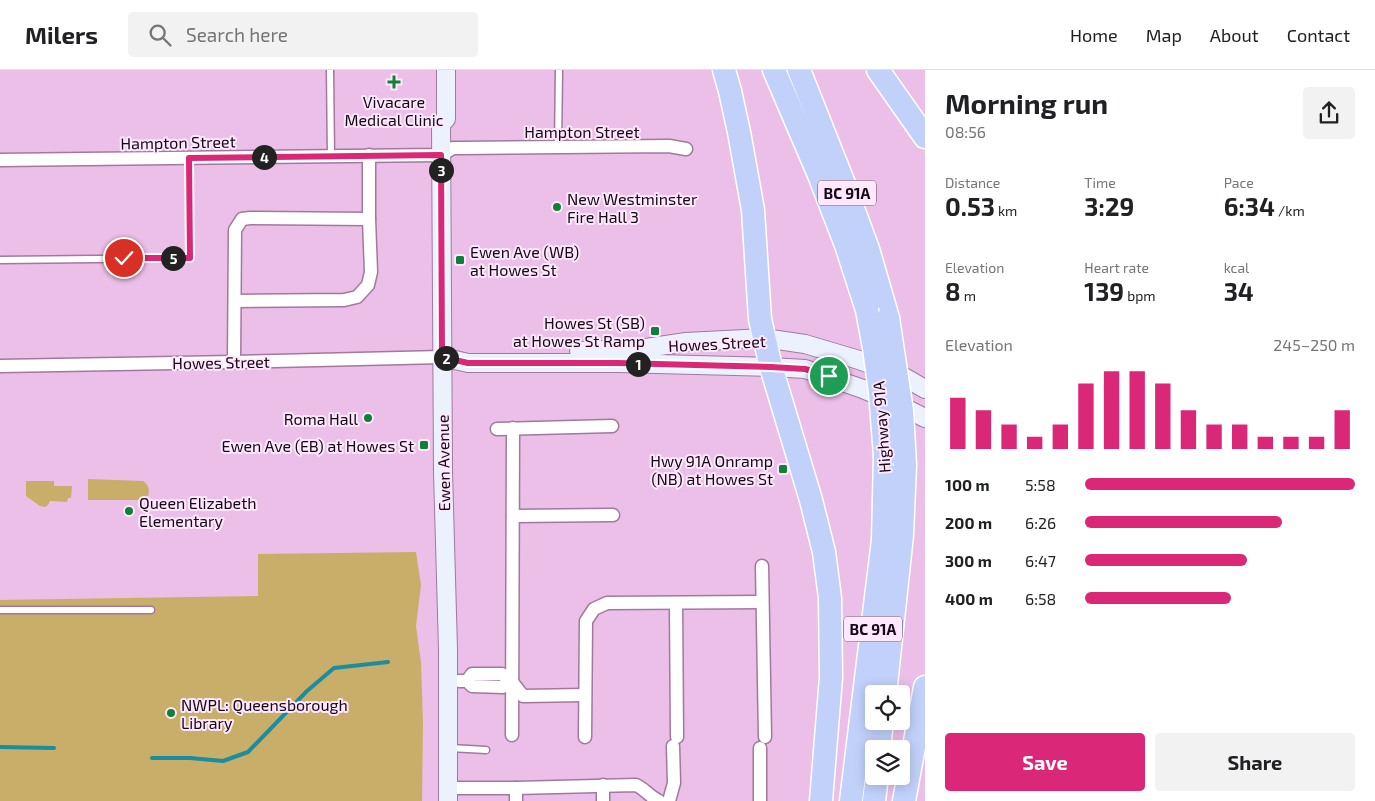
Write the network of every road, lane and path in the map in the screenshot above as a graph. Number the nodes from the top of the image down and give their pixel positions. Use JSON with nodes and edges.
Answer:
{"nodes":[{"id":1,"x":330,"y":70,"type":"edge"},
{"id":2,"x":434,"y":70,"type":"edge"},
{"id":3,"x":446,"y":70,"type":"edge"},
{"id":4,"x":559,"y":70,"type":"edge"},
{"id":5,"x":724,"y":70,"type":"edge"},
{"id":6,"x":774,"y":70,"type":"edge"},
{"id":7,"x":799,"y":70,"type":"edge"},
{"id":8,"x":878,"y":70,"type":"edge"},
{"id":9,"x":441,"y":124,"type":"junction"},
{"id":10,"x":925,"y":137,"type":"edge"},
{"id":11,"x":558,"y":147,"type":"junction"},
{"id":12,"x":686,"y":149,"type":"dead end"},
{"id":13,"x":370,"y":155,"type":"junction"},
{"id":14,"x":441,"y":155,"type":"junction"},
{"id":15,"x":331,"y":156,"type":"junction"},
{"id":16,"x":189,"y":158,"type":"junction"},
{"id":17,"x":0,"y":160,"type":"edge"},
{"id":18,"x":369,"y":219,"type":"junction"},
{"id":19,"x":0,"y":260,"type":"edge"},
{"id":20,"x":235,"y":301,"type":"junction"},
{"id":21,"x":764,"y":338,"type":"junction"},
{"id":22,"x":442,"y":357,"type":"junction"},
{"id":23,"x":234,"y":362,"type":"junction"},
{"id":24,"x":0,"y":366,"type":"edge"},
{"id":25,"x":771,"y":367,"type":"junction"},
{"id":26,"x":925,"y":389,"type":"edge"},
{"id":27,"x":925,"y":418,"type":"edge"},
{"id":28,"x":612,"y":426,"type":"dead end"},
{"id":29,"x":513,"y":428,"type":"junction"},
{"id":30,"x":497,"y":429,"type":"dead end"},
{"id":31,"x":613,"y":515,"type":"dead end"},
{"id":32,"x":513,"y":516,"type":"junction"},
{"id":33,"x":762,"y":566,"type":"dead end"},
{"id":34,"x":762,"y":602,"type":"junction"},
{"id":35,"x":676,"y":603,"type":"junction"},
{"id":36,"x":0,"y":610,"type":"edge"},
{"id":37,"x":151,"y":610,"type":"dead end"},
{"id":38,"x":448,"y":680,"type":"junction"},
{"id":39,"x":510,"y":681,"type":"junction"},
{"id":40,"x":886,"y":685,"type":"edge"},
{"id":41,"x":925,"y":687,"type":"edge"},
{"id":42,"x":585,"y":694,"type":"junction"},
{"id":43,"x":512,"y":735,"type":"dead end"},
{"id":44,"x":585,"y":737,"type":"dead end"},
{"id":45,"x":448,"y":748,"type":"junction"},
{"id":46,"x":486,"y":750,"type":"dead end"},
{"id":47,"x":603,"y":785,"type":"junction"},
{"id":48,"x":875,"y":785,"type":"edge"},
{"id":49,"x":516,"y":788,"type":"junction"},
{"id":50,"x":448,"y":794,"type":"edge"},
{"id":51,"x":516,"y":801,"type":"edge"},
{"id":52,"x":603,"y":801,"type":"edge"},
{"id":53,"x":659,"y":801,"type":"edge"},
{"id":54,"x":669,"y":801,"type":"edge"},
{"id":55,"x":760,"y":801,"type":"edge"},
{"id":56,"x":821,"y":801,"type":"edge"},
{"id":57,"x":851,"y":801,"type":"edge"},
{"id":58,"x":874,"y":801,"type":"edge"},
{"id":59,"x":904,"y":801,"type":"edge"}],
"edges":[{"from":1,"to":15,"type":"lane"},
{"from":2,"to":9,"type":"street","name":"Ewen Avenue"},
{"from":3,"to":9,"type":"street","name":"Ewen Avenue"},
{"from":4,"to":11,"type":"lane"},
{"from":5,"to":21,"type":"highway"},
{"from":6,"to":57,"type":"highway","name":"Highway 91A","number":"BC 91A","bridge":true},
{"from":7,"to":40,"type":"highway","name":"Highway 91A","number":"BC 91A","bridge":true},
{"from":8,"to":10,"type":"highway"},
{"from":9,"to":14,"type":"street","name":"Ewen Avenue"},
{"from":11,"to":12,"type":"street","name":"Hampton Street"},
{"from":11,"to":14,"type":"street","name":"Hampton Street"},
{"from":13,"to":14,"type":"street","name":"Hampton Street"},
{"from":13,"to":15,"type":"street","name":"Hampton Street"},
{"from":13,"to":18,"type":"street"},
{"from":14,"to":22,"type":"street","name":"Ewen Avenue"},
{"from":15,"to":16,"type":"street","name":"Hampton Street"},
{"from":16,"to":17,"type":"street","name":"Hampton Street"},
{"from":16,"to":19,"type":"lane"},
{"from":18,"to":20,"type":"street"},
{"from":18,"to":20,"type":"street"},
{"from":20,"to":23,"type":"street"},
{"from":21,"to":22,"type":"street","name":"Howes Street"},
{"from":21,"to":25,"type":"highway"},
{"from":21,"to":26,"type":"street","name":"Howes Street"},
{"from":22,"to":23,"type":"street","name":"Howes Street"},
{"from":22,"to":25,"type":"street","name":"Howes Street"},
{"from":22,"to":38,"type":"street","name":"Ewen Avenue"},
{"from":23,"to":24,"type":"street","name":"Howes Street"},
{"from":25,"to":27,"type":"street","name":"Howes Street"},
{"from":25,"to":56,"type":"highway"},
{"from":28,"to":29,"type":"street"},
{"from":29,"to":30,"type":"street"},
{"from":29,"to":32,"type":"street"},
{"from":31,"to":32,"type":"street"},
{"from":32,"to":39,"type":"street"},
{"from":33,"to":34,"type":"street"},
{"from":34,"to":35,"type":"street"},
{"from":34,"to":55,"type":"street"},
{"from":35,"to":42,"type":"street"},
{"from":35,"to":54,"type":"street"},
{"from":36,"to":37,"type":"lane"},
{"from":38,"to":39,"type":"street"},
{"from":38,"to":45,"type":"street","name":"Ewen Avenue"},
{"from":39,"to":42,"type":"street"},
{"from":39,"to":43,"type":"street"},
{"from":41,"to":59,"type":"highway"},
{"from":42,"to":44,"type":"street"},
{"from":45,"to":46,"type":"lane"},
{"from":45,"to":50,"type":"street","name":"Ewen Avenue"},
{"from":47,"to":49,"type":"street"},
{"from":47,"to":52,"type":"street"},
{"from":47,"to":53,"type":"street"},
{"from":48,"to":58,"type":"highway"},
{"from":49,"to":50,"type":"street"},
{"from":49,"to":51,"type":"street"}]}
